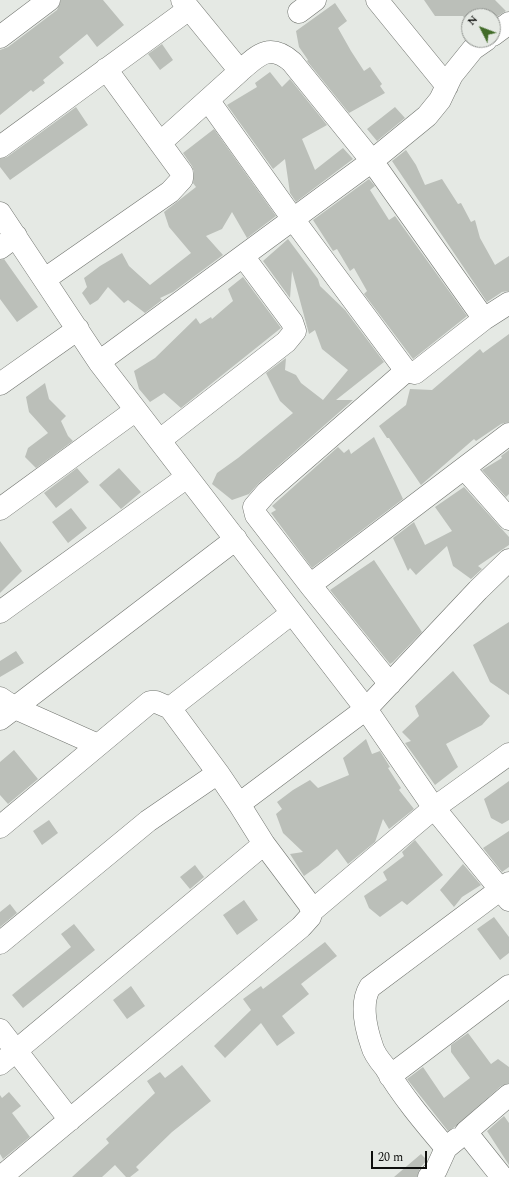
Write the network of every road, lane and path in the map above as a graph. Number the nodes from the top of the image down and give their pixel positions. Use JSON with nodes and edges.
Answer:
{"nodes":[{"id":1,"x":49,"y":0,"type":"edge"},
{"id":2,"x":377,"y":0,"type":"edge"},
{"id":3,"x":185,"y":4,"type":"edge"},
{"id":4,"x":0,"y":37,"type":"edge"},
{"id":5,"x":474,"y":48,"type":"edge"},
{"id":6,"x":106,"y":69,"type":"junction"},
{"id":7,"x":240,"y":71,"type":"junction"},
{"id":8,"x":447,"y":86,"type":"junction"},
{"id":9,"x":208,"y":100,"type":"junction"},
{"id":10,"x":160,"y":143,"type":"junction"},
{"id":11,"x":0,"y":147,"type":"edge"},
{"id":12,"x":372,"y":161,"type":"junction"},
{"id":13,"x":0,"y":214,"type":"edge"},
{"id":14,"x":293,"y":219,"type":"junction"},
{"id":15,"x":8,"y":242,"type":"edge"},
{"id":16,"x":243,"y":256,"type":"junction"},
{"id":17,"x":45,"y":279,"type":"junction"},
{"id":18,"x":509,"y":303,"type":"edge"},
{"id":19,"x":484,"y":319,"type":"junction"},
{"id":20,"x":78,"y":329,"type":"junction"},
{"id":21,"x":99,"y":362,"type":"junction"},
{"id":22,"x":406,"y":371,"type":"junction"},
{"id":23,"x":0,"y":384,"type":"edge"},
{"id":24,"x":136,"y":410,"type":"junction"},
{"id":25,"x":509,"y":434,"type":"edge"},
{"id":26,"x":160,"y":440,"type":"junction"},
{"id":27,"x":464,"y":468,"type":"junction"},
{"id":28,"x":187,"y":476,"type":"junction"},
{"id":29,"x":0,"y":509,"type":"edge"},
{"id":30,"x":509,"y":519,"type":"edge"},
{"id":31,"x":236,"y":539,"type":"junction"},
{"id":32,"x":509,"y":560,"type":"edge"},
{"id":33,"x":310,"y":585,"type":"junction"},
{"id":34,"x":0,"y":612,"type":"edge"},
{"id":35,"x":292,"y":613,"type":"junction"},
{"id":36,"x":390,"y":684,"type":"junction"},
{"id":37,"x":5,"y":708,"type":"edge"},
{"id":38,"x":170,"y":708,"type":"junction"},
{"id":39,"x":366,"y":709,"type":"junction"},
{"id":40,"x":98,"y":745,"type":"junction"},
{"id":41,"x":509,"y":754,"type":"edge"},
{"id":42,"x":218,"y":773,"type":"junction"},
{"id":43,"x":239,"y":804,"type":"junction"},
{"id":44,"x":434,"y":808,"type":"junction"},
{"id":45,"x":0,"y":827,"type":"edge"},
{"id":46,"x":264,"y":844,"type":"junction"},
{"id":47,"x":506,"y":891,"type":"edge"},
{"id":48,"x":312,"y":911,"type":"junction"},
{"id":49,"x":0,"y":943,"type":"edge"},
{"id":50,"x":509,"y":986,"type":"edge"},
{"id":51,"x":0,"y":1030,"type":"edge"},
{"id":52,"x":8,"y":1057,"type":"edge"},
{"id":53,"x":390,"y":1076,"type":"junction"},
{"id":54,"x":509,"y":1095,"type":"edge"},
{"id":55,"x":70,"y":1120,"type":"junction"},
{"id":56,"x":466,"y":1132,"type":"junction"},
{"id":57,"x":446,"y":1148,"type":"junction"},
{"id":58,"x":1,"y":1177,"type":"edge"},
{"id":59,"x":429,"y":1177,"type":"edge"},
{"id":60,"x":502,"y":1177,"type":"edge"}],
"edges":[{"from":1,"to":4,"type":"street"},
{"from":2,"to":8,"type":"street"},
{"from":3,"to":6,"type":"street"},
{"from":3,"to":7,"type":"street"},
{"from":5,"to":8,"type":"street"},
{"from":6,"to":10,"type":"street"},
{"from":6,"to":11,"type":"street"},
{"from":7,"to":9,"type":"street"},
{"from":7,"to":12,"type":"street"},
{"from":8,"to":12,"type":"street"},
{"from":9,"to":10,"type":"street"},
{"from":9,"to":14,"type":"street"},
{"from":10,"to":17,"type":"street"},
{"from":12,"to":14,"type":"street"},
{"from":12,"to":19,"type":"street"},
{"from":13,"to":15,"type":"street"},
{"from":14,"to":16,"type":"street"},
{"from":14,"to":22,"type":"street"},
{"from":15,"to":17,"type":"street"},
{"from":16,"to":21,"type":"street"},
{"from":16,"to":26,"type":"street"},
{"from":17,"to":20,"type":"street"},
{"from":18,"to":19,"type":"street"},
{"from":19,"to":22,"type":"street"},
{"from":20,"to":21,"type":"street"},
{"from":20,"to":23,"type":"street"},
{"from":21,"to":24,"type":"street"},
{"from":22,"to":33,"type":"street"},
{"from":24,"to":26,"type":"street"},
{"from":24,"to":29,"type":"street"},
{"from":25,"to":27,"type":"street"},
{"from":26,"to":28,"type":"street"},
{"from":27,"to":30,"type":"street"},
{"from":27,"to":33,"type":"street"},
{"from":28,"to":31,"type":"street"},
{"from":28,"to":34,"type":"street"},
{"from":31,"to":35,"type":"street"},
{"from":31,"to":37,"type":"street"},
{"from":32,"to":36,"type":"street"},
{"from":33,"to":36,"type":"street"},
{"from":35,"to":38,"type":"street"},
{"from":35,"to":39,"type":"street"},
{"from":36,"to":39,"type":"street"},
{"from":37,"to":40,"type":"street"},
{"from":38,"to":40,"type":"street"},
{"from":38,"to":42,"type":"street"},
{"from":39,"to":43,"type":"street"},
{"from":39,"to":44,"type":"street"},
{"from":40,"to":45,"type":"street"},
{"from":41,"to":44,"type":"street"},
{"from":42,"to":43,"type":"street"},
{"from":42,"to":49,"type":"street"},
{"from":43,"to":46,"type":"street"},
{"from":44,"to":47,"type":"street"},
{"from":44,"to":48,"type":"street"},
{"from":46,"to":48,"type":"street"},
{"from":46,"to":52,"type":"street"},
{"from":47,"to":53,"type":"street"},
{"from":48,"to":55,"type":"street"},
{"from":50,"to":53,"type":"street"},
{"from":51,"to":52,"type":"street"},
{"from":52,"to":55,"type":"street"},
{"from":53,"to":57,"type":"street"},
{"from":54,"to":56,"type":"street"},
{"from":55,"to":58,"type":"street"},
{"from":56,"to":57,"type":"street"},
{"from":56,"to":60,"type":"street"},
{"from":57,"to":59,"type":"street"}]}
